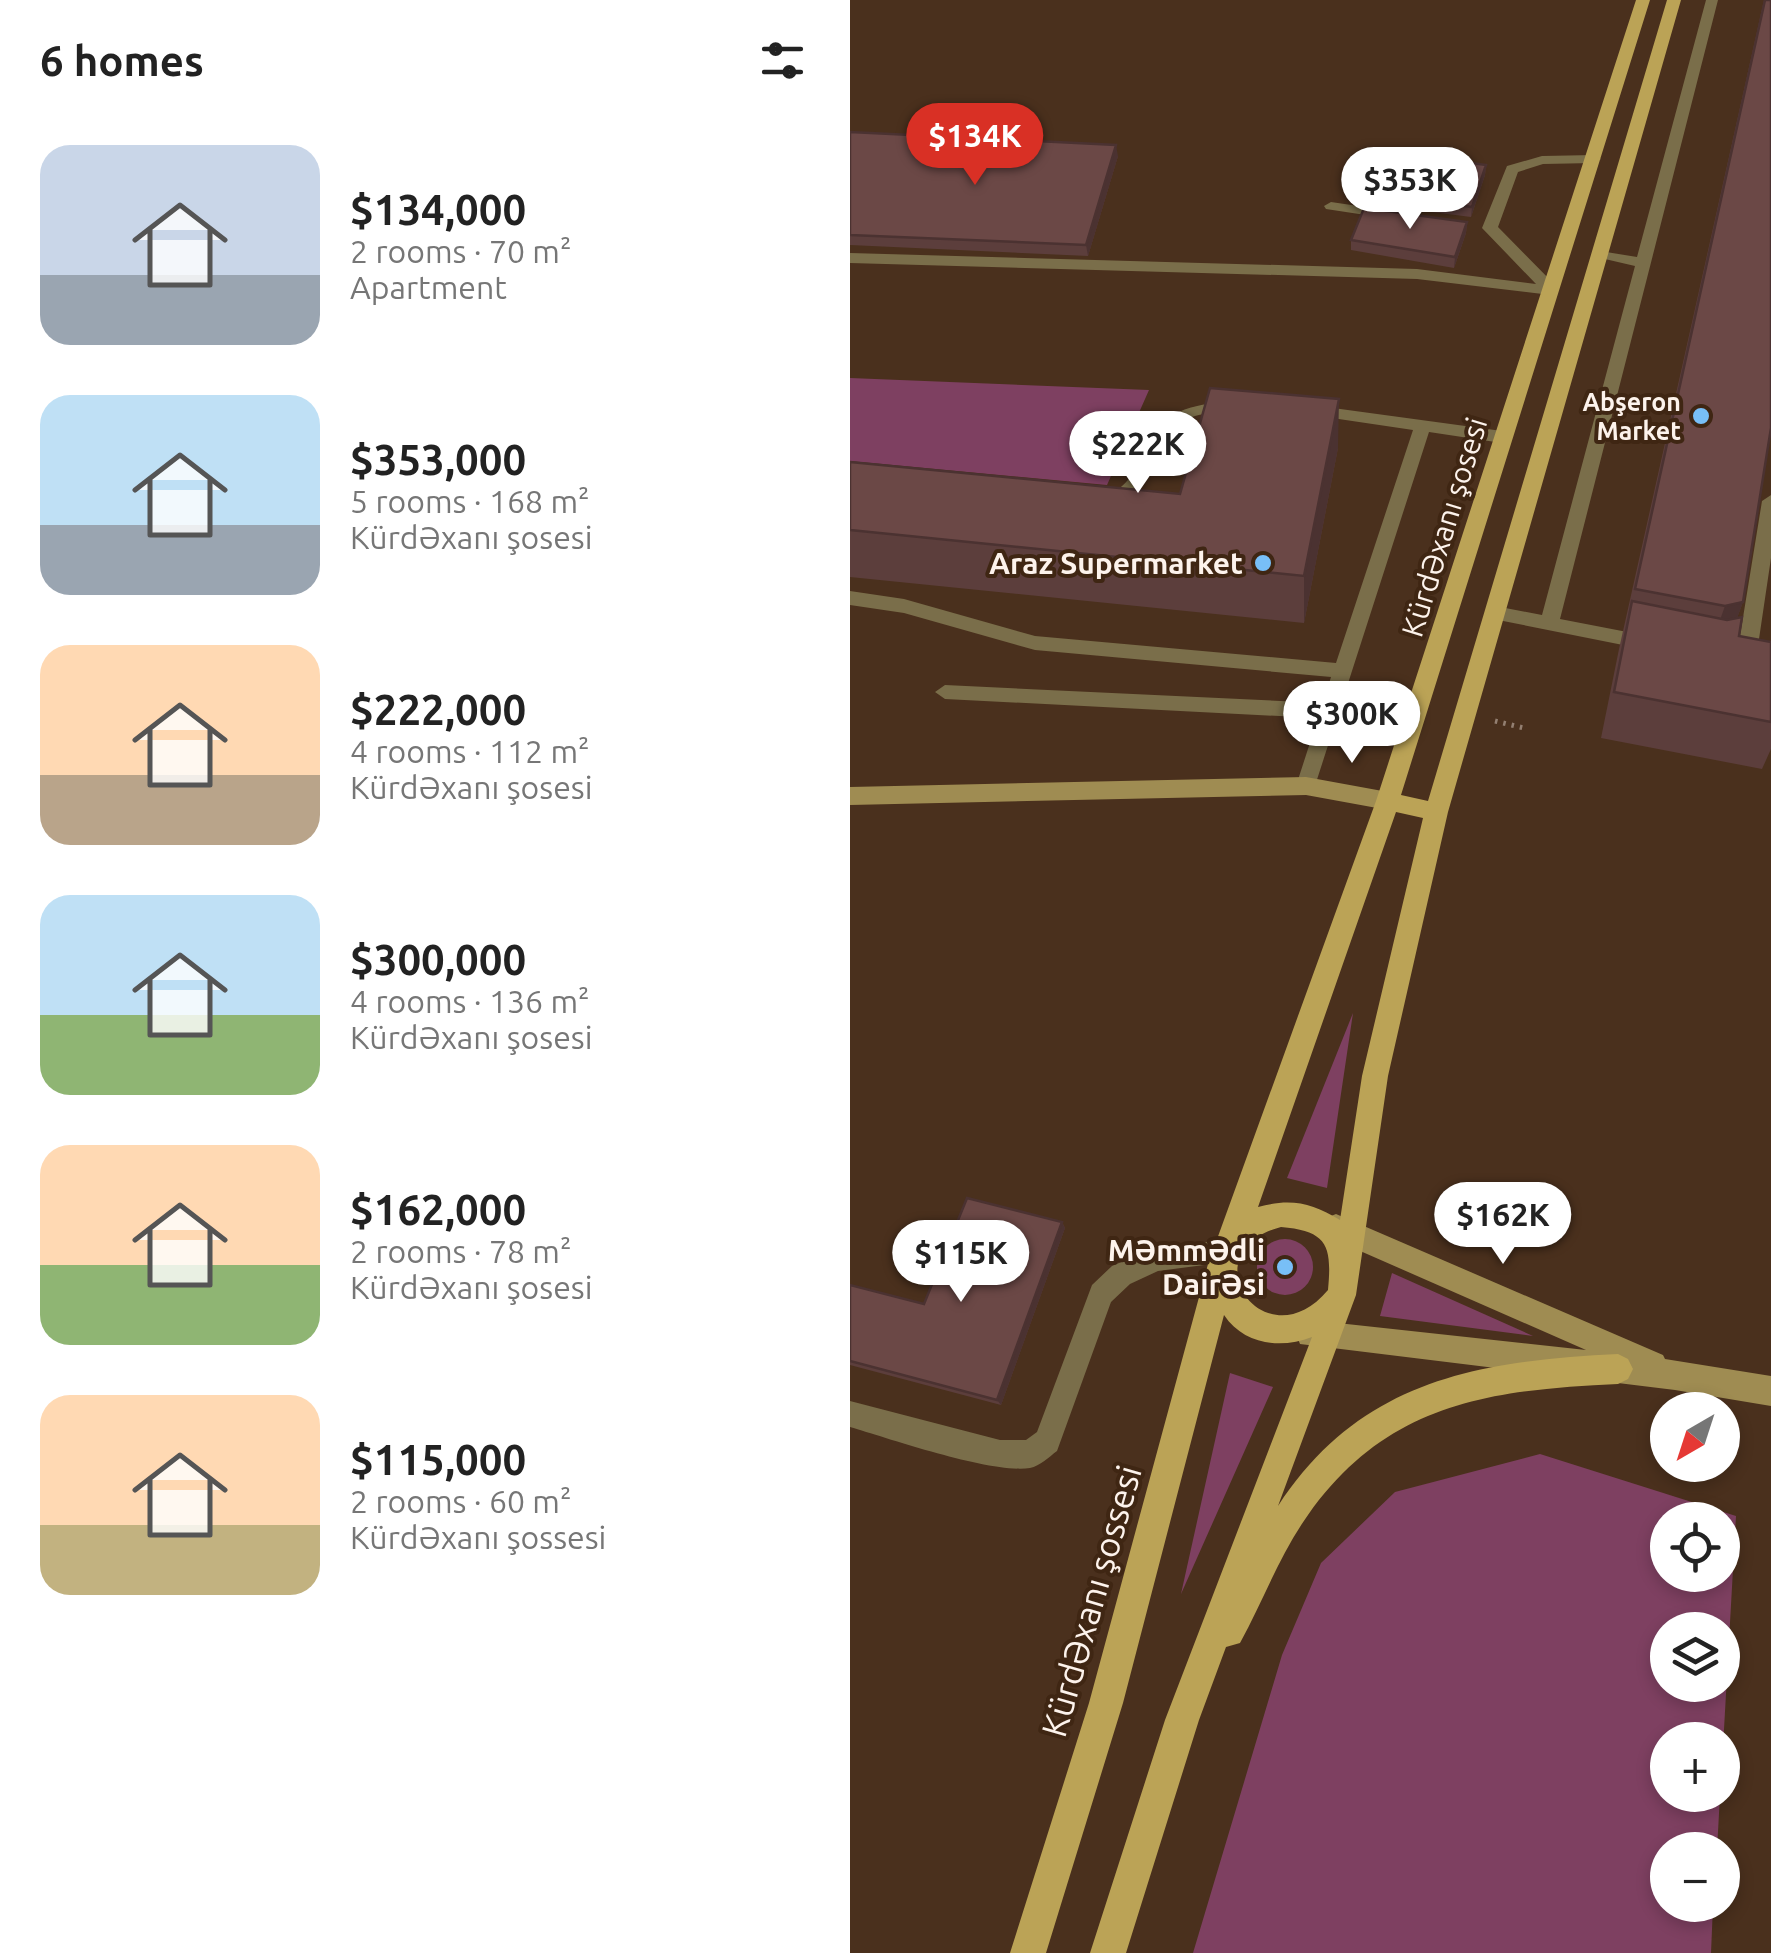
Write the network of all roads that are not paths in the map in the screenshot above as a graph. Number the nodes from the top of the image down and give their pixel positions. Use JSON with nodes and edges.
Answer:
{"nodes":[{"id":1,"x":1643,"y":0,"type":"edge"},
{"id":2,"x":1674,"y":0,"type":"edge"},
{"id":3,"x":1712,"y":0,"type":"edge"},
{"id":4,"x":1594,"y":160,"type":"junction"},
{"id":5,"x":1628,"y":165,"type":"junction"},
{"id":6,"x":1331,"y":206,"type":"dead end"},
{"id":7,"x":1402,"y":216,"type":"edge"},
{"id":8,"x":1472,"y":226,"type":"dead end"},
{"id":9,"x":1490,"y":228,"type":"junction"},
{"id":10,"x":1600,"y":256,"type":"junction"},
{"id":11,"x":850,"y":258,"type":"edge"},
{"id":12,"x":1643,"y":264,"type":"junction"},
{"id":13,"x":1552,"y":290,"type":"junction"},
{"id":14,"x":1257,"y":408,"type":"edge"},
{"id":15,"x":1294,"y":410,"type":"edge"},
{"id":16,"x":1423,"y":426,"type":"junction"},
{"id":17,"x":1502,"y":437,"type":"junction"},
{"id":18,"x":1771,"y":501,"type":"edge"},
{"id":19,"x":1086,"y":503,"type":"edge"},
{"id":20,"x":850,"y":598,"type":"edge"},
{"id":21,"x":1495,"y":613,"type":"junction"},
{"id":22,"x":1549,"y":623,"type":"junction"},
{"id":23,"x":1675,"y":649,"type":"edge"},
{"id":24,"x":1712,"y":656,"type":"edge"},
{"id":25,"x":1342,"y":671,"type":"junction"},
{"id":26,"x":945,"y":692,"type":"dead end"},
{"id":27,"x":1330,"y":711,"type":"junction"},
{"id":28,"x":1306,"y":786,"type":"junction"},
{"id":29,"x":850,"y":796,"type":"edge"},
{"id":30,"x":1388,"y":801,"type":"junction"},
{"id":31,"x":1436,"y":812,"type":"junction"},
{"id":32,"x":1306,"y":1214,"type":"junction"},
{"id":33,"x":1350,"y":1232,"type":"junction"},
{"id":34,"x":1227,"y":1253,"type":"junction"},
{"id":35,"x":1344,"y":1286,"type":"junction"},
{"id":36,"x":1270,"y":1330,"type":"junction"},
{"id":37,"x":1326,"y":1336,"type":"junction"},
{"id":38,"x":1618,"y":1369,"type":"junction"},
{"id":39,"x":1676,"y":1375,"type":"junction"},
{"id":40,"x":1771,"y":1391,"type":"edge"},
{"id":41,"x":850,"y":1414,"type":"edge"},
{"id":42,"x":1182,"y":1720,"type":"junction"},
{"id":43,"x":1028,"y":1953,"type":"edge"},
{"id":44,"x":1108,"y":1953,"type":"edge"}],
"edges":[{"from":1,"to":4,"type":"main road","name":"Kürdəxanı şosesi"},
{"from":2,"to":5,"type":"main road"},
{"from":3,"to":12,"type":"lane"},
{"from":4,"to":5,"type":"main road"},
{"from":4,"to":9,"type":"lane"},
{"from":4,"to":13,"type":"main road","name":"Kürdəxanı şosesi"},
{"from":5,"to":10,"type":"main road"},
{"from":6,"to":7,"type":"lane"},
{"from":8,"to":9,"type":"lane"},
{"from":9,"to":13,"type":"lane"},
{"from":10,"to":12,"type":"lane"},
{"from":10,"to":21,"type":"main road"},
{"from":11,"to":13,"type":"lane"},
{"from":12,"to":22,"type":"lane"},
{"from":13,"to":17,"type":"main road","name":"Kürdəxanı şosesi"},
{"from":14,"to":19,"type":"lane"},
{"from":15,"to":16,"type":"lane"},
{"from":16,"to":17,"type":"lane"},
{"from":16,"to":25,"type":"lane"},
{"from":17,"to":30,"type":"main road","name":"Kürdəxanı şosesi"},
{"from":18,"to":24,"type":"lane"},
{"from":20,"to":25,"type":"lane"},
{"from":21,"to":22,"type":"lane"},
{"from":21,"to":31,"type":"main road"},
{"from":22,"to":23,"type":"lane"},
{"from":25,"to":27,"type":"lane"},
{"from":26,"to":27,"type":"lane"},
{"from":27,"to":28,"type":"lane"},
{"from":28,"to":29,"type":"main road"},
{"from":28,"to":30,"type":"main road"},
{"from":30,"to":31,"type":"main road"},
{"from":30,"to":34,"type":"main road","name":"Kürdəxanı şosesi"},
{"from":31,"to":33,"type":"main road"},
{"from":32,"to":33,"type":"main road"},
{"from":32,"to":34,"type":"main road"},
{"from":32,"to":35,"type":"main road"},
{"from":33,"to":35,"type":"main road"},
{"from":33,"to":39,"type":"main road"},
{"from":34,"to":36,"type":"main road"},
{"from":34,"to":41,"type":"lane"},
{"from":34,"to":43,"type":"main road","name":"Kürdəxanı şossesi"},
{"from":35,"to":36,"type":"main road"},
{"from":35,"to":37,"type":"main road"},
{"from":36,"to":37,"type":"main road"},
{"from":37,"to":38,"type":"main road"},
{"from":37,"to":42,"type":"main road"},
{"from":38,"to":39,"type":"main road"},
{"from":38,"to":42,"type":"main road"},
{"from":39,"to":40,"type":"main road"},
{"from":42,"to":44,"type":"main road"}]}
